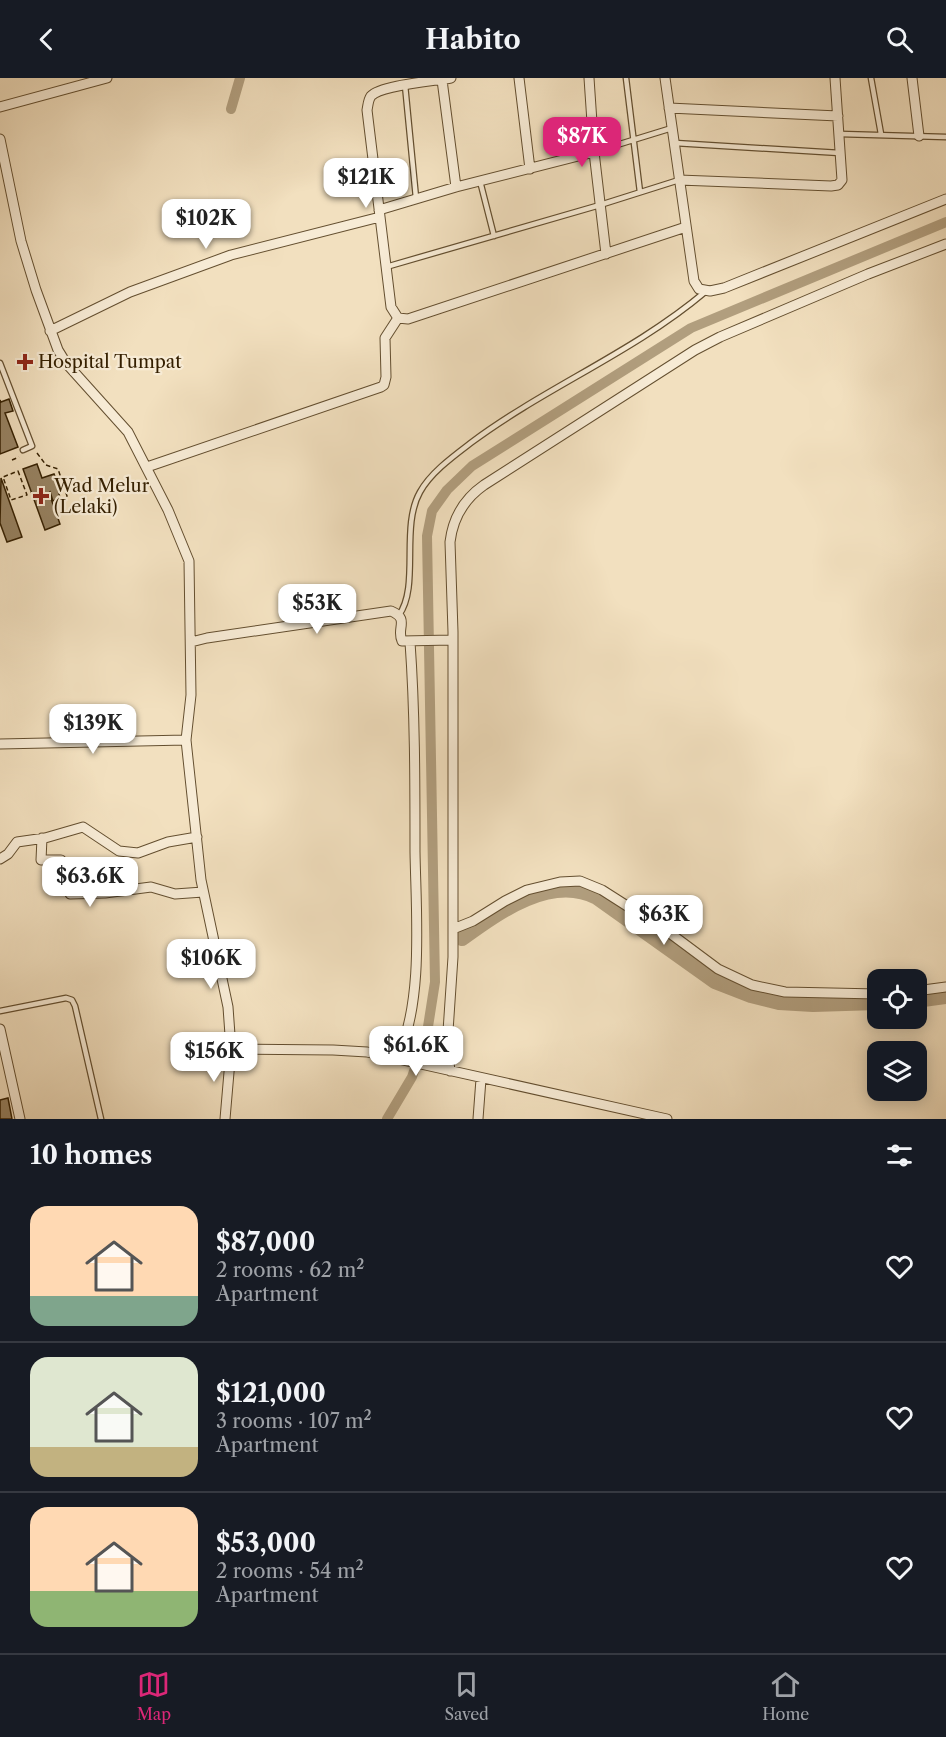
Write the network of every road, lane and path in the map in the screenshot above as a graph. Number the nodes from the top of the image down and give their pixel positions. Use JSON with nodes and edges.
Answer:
{"nodes":[{"id":1,"x":107,"y":78,"type":"edge"},
{"id":2,"x":519,"y":78,"type":"edge"},
{"id":3,"x":589,"y":78,"type":"edge"},
{"id":4,"x":626,"y":78,"type":"edge"},
{"id":5,"x":666,"y":78,"type":"edge"},
{"id":6,"x":835,"y":78,"type":"edge"},
{"id":7,"x":871,"y":78,"type":"edge"},
{"id":8,"x":912,"y":78,"type":"edge"},
{"id":9,"x":447,"y":79,"type":"edge"},
{"id":10,"x":405,"y":85,"type":"junction"},
{"id":11,"x":0,"y":107,"type":"edge"},
{"id":12,"x":669,"y":108,"type":"junction"},
{"id":13,"x":838,"y":116,"type":"junction"},
{"id":14,"x":672,"y":128,"type":"junction"},
{"id":15,"x":840,"y":134,"type":"junction"},
{"id":16,"x":881,"y":134,"type":"junction"},
{"id":17,"x":919,"y":136,"type":"junction"},
{"id":18,"x":946,"y":137,"type":"edge"},
{"id":19,"x":0,"y":140,"type":"edge"},
{"id":20,"x":633,"y":141,"type":"junction"},
{"id":21,"x":675,"y":143,"type":"junction"},
{"id":22,"x":594,"y":152,"type":"junction"},
{"id":23,"x":840,"y":153,"type":"junction"},
{"id":24,"x":530,"y":169,"type":"junction"},
{"id":25,"x":679,"y":180,"type":"junction"},
{"id":26,"x":480,"y":181,"type":"junction"},
{"id":27,"x":456,"y":187,"type":"junction"},
{"id":28,"x":640,"y":192,"type":"junction"},
{"id":29,"x":416,"y":198,"type":"junction"},
{"id":30,"x":946,"y":200,"type":"edge"},
{"id":31,"x":600,"y":206,"type":"junction"},
{"id":32,"x":380,"y":214,"type":"junction"},
{"id":33,"x":686,"y":226,"type":"junction"},
{"id":34,"x":494,"y":236,"type":"junction"},
{"id":35,"x":946,"y":244,"type":"edge"},
{"id":36,"x":606,"y":254,"type":"junction"},
{"id":37,"x":386,"y":267,"type":"junction"},
{"id":38,"x":706,"y":291,"type":"junction"},
{"id":39,"x":398,"y":318,"type":"junction"},
{"id":40,"x":50,"y":331,"type":"junction"},
{"id":41,"x":0,"y":363,"type":"edge"},
{"id":42,"x":23,"y":450,"type":"dead end"},
{"id":43,"x":35,"y":451,"type":"dead end"},
{"id":44,"x":20,"y":457,"type":"dead end"},
{"id":45,"x":12,"y":460,"type":"dead end"},
{"id":46,"x":10,"y":467,"type":"dead end"},
{"id":47,"x":147,"y":467,"type":"junction"},
{"id":48,"x":4,"y":470,"type":"dead end"},
{"id":49,"x":10,"y":474,"type":"junction"},
{"id":50,"x":15,"y":477,"type":"dead end"},
{"id":51,"x":10,"y":479,"type":"dead end"},
{"id":52,"x":59,"y":514,"type":"dead end"},
{"id":53,"x":399,"y":615,"type":"junction"},
{"id":54,"x":448,"y":641,"type":"junction"},
{"id":55,"x":191,"y":642,"type":"junction"},
{"id":56,"x":413,"y":642,"type":"junction"},
{"id":57,"x":186,"y":740,"type":"junction"},
{"id":58,"x":0,"y":744,"type":"edge"},
{"id":59,"x":197,"y":837,"type":"junction"},
{"id":60,"x":42,"y":838,"type":"junction"},
{"id":61,"x":0,"y":859,"type":"edge"},
{"id":62,"x":202,"y":892,"type":"junction"},
{"id":63,"x":453,"y":929,"type":"junction"},
{"id":64,"x":946,"y":987,"type":"edge"},
{"id":65,"x":927,"y":990,"type":"edge"},
{"id":66,"x":867,"y":994,"type":"edge"},
{"id":67,"x":0,"y":1011,"type":"edge"},
{"id":68,"x":0,"y":1029,"type":"edge"},
{"id":69,"x":231,"y":1049,"type":"junction"},
{"id":70,"x":400,"y":1059,"type":"junction"},
{"id":71,"x":450,"y":1071,"type":"junction"},
{"id":72,"x":481,"y":1079,"type":"junction"},
{"id":73,"x":20,"y":1119,"type":"edge"},
{"id":74,"x":100,"y":1119,"type":"edge"},
{"id":75,"x":225,"y":1119,"type":"edge"},
{"id":76,"x":478,"y":1119,"type":"edge"},
{"id":77,"x":667,"y":1119,"type":"edge"}],
"edges":[{"from":1,"to":11,"type":"street"},
{"from":2,"to":24,"type":"street"},
{"from":3,"to":22,"type":"street"},
{"from":4,"to":20,"type":"lane"},
{"from":5,"to":12,"type":"street"},
{"from":6,"to":13,"type":"street"},
{"from":7,"to":16,"type":"lane"},
{"from":8,"to":17,"type":"street"},
{"from":9,"to":10,"type":"street"},
{"from":9,"to":27,"type":"street"},
{"from":10,"to":29,"type":"lane"},
{"from":10,"to":32,"type":"street"},
{"from":12,"to":13,"type":"street"},
{"from":12,"to":14,"type":"street"},
{"from":13,"to":15,"type":"street"},
{"from":14,"to":20,"type":"lane"},
{"from":14,"to":21,"type":"street"},
{"from":15,"to":16,"type":"lane"},
{"from":15,"to":23,"type":"street"},
{"from":16,"to":17,"type":"lane"},
{"from":17,"to":18,"type":"lane"},
{"from":19,"to":40,"type":"street"},
{"from":20,"to":22,"type":"lane"},
{"from":20,"to":28,"type":"lane"},
{"from":21,"to":23,"type":"lane"},
{"from":21,"to":25,"type":"street"},
{"from":22,"to":24,"type":"street"},
{"from":22,"to":31,"type":"street"},
{"from":23,"to":25,"type":"street"},
{"from":24,"to":26,"type":"street"},
{"from":25,"to":28,"type":"lane"},
{"from":25,"to":33,"type":"street"},
{"from":26,"to":27,"type":"street"},
{"from":26,"to":34,"type":"lane"},
{"from":27,"to":29,"type":"street"},
{"from":28,"to":31,"type":"lane"},
{"from":29,"to":32,"type":"street"},
{"from":30,"to":38,"type":"street"},
{"from":31,"to":34,"type":"lane"},
{"from":31,"to":36,"type":"street"},
{"from":32,"to":37,"type":"street"},
{"from":32,"to":40,"type":"street"},
{"from":33,"to":36,"type":"street"},
{"from":33,"to":38,"type":"street"},
{"from":34,"to":37,"type":"lane"},
{"from":35,"to":54,"type":"street"},
{"from":36,"to":39,"type":"street"},
{"from":37,"to":39,"type":"street"},
{"from":38,"to":53,"type":"lane"},
{"from":39,"to":47,"type":"street"},
{"from":40,"to":47,"type":"street"},
{"from":41,"to":42,"type":"lane"},
{"from":43,"to":52,"type":"path"},
{"from":44,"to":45,"type":"path"},
{"from":46,"to":49,"type":"path"},
{"from":47,"to":55,"type":"street"},
{"from":48,"to":49,"type":"path"},
{"from":49,"to":49,"type":"path"},
{"from":49,"to":50,"type":"path"},
{"from":49,"to":51,"type":"path"},
{"from":53,"to":55,"type":"street"},
{"from":53,"to":56,"type":"street"},
{"from":54,"to":56,"type":"street"},
{"from":54,"to":63,"type":"street"},
{"from":55,"to":57,"type":"street"},
{"from":56,"to":70,"type":"street"},
{"from":57,"to":58,"type":"street"},
{"from":57,"to":59,"type":"street"},
{"from":59,"to":60,"type":"street"},
{"from":59,"to":62,"type":"street"},
{"from":60,"to":61,"type":"street"},
{"from":60,"to":62,"type":"street"},
{"from":62,"to":69,"type":"street"},
{"from":63,"to":66,"type":"street"},
{"from":63,"to":71,"type":"street"},
{"from":64,"to":65,"type":"street"},
{"from":67,"to":74,"type":"lane"},
{"from":68,"to":73,"type":"street"},
{"from":69,"to":70,"type":"street"},
{"from":69,"to":75,"type":"street"},
{"from":70,"to":71,"type":"street"},
{"from":71,"to":72,"type":"street"},
{"from":72,"to":76,"type":"street"},
{"from":72,"to":77,"type":"street"}]}
